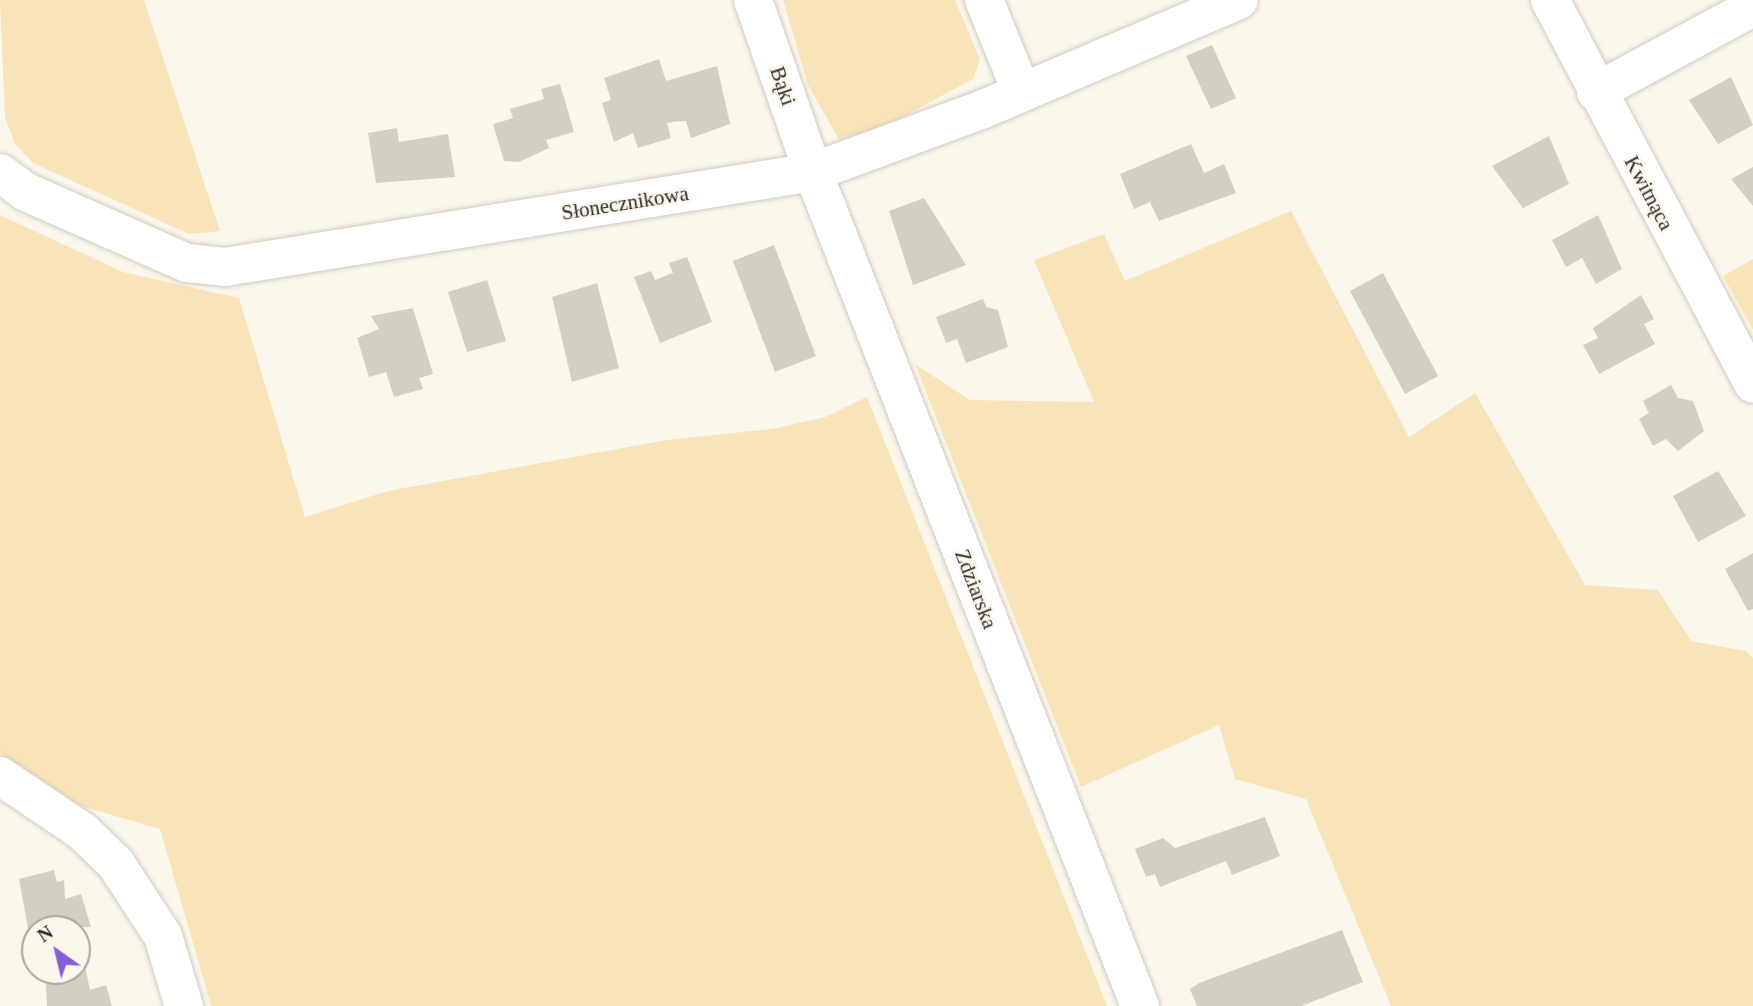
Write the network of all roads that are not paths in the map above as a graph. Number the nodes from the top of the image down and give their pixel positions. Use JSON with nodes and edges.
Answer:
{"nodes":[{"id":1,"x":753,"y":0,"type":"edge"},
{"id":2,"x":984,"y":0,"type":"edge"},
{"id":3,"x":1239,"y":0,"type":"edge"},
{"id":4,"x":1549,"y":0,"type":"edge"},
{"id":5,"x":1753,"y":7,"type":"edge"},
{"id":6,"x":1596,"y":92,"type":"junction"},
{"id":7,"x":1022,"y":93,"type":"junction"},
{"id":8,"x":813,"y":172,"type":"junction"},
{"id":9,"x":0,"y":173,"type":"edge"},
{"id":10,"x":1753,"y":384,"type":"edge"},
{"id":11,"x":0,"y":776,"type":"edge"},
{"id":12,"x":184,"y":1006,"type":"edge"},
{"id":13,"x":1140,"y":1006,"type":"edge"}],
"edges":[{"from":1,"to":8,"type":"street","name":"Bąki"},
{"from":2,"to":7,"type":"street"},
{"from":3,"to":7,"type":"street","name":"Słonecznikowa"},
{"from":4,"to":6,"type":"street","name":"Kwitnąca"},
{"from":5,"to":6,"type":"street"},
{"from":6,"to":10,"type":"street","name":"Kwitnąca"},
{"from":7,"to":8,"type":"street","name":"Słonecznikowa"},
{"from":8,"to":9,"type":"street","name":"Słonecznikowa"},
{"from":8,"to":13,"type":"street","name":"Zdziarska"},
{"from":11,"to":12,"type":"street"}]}
